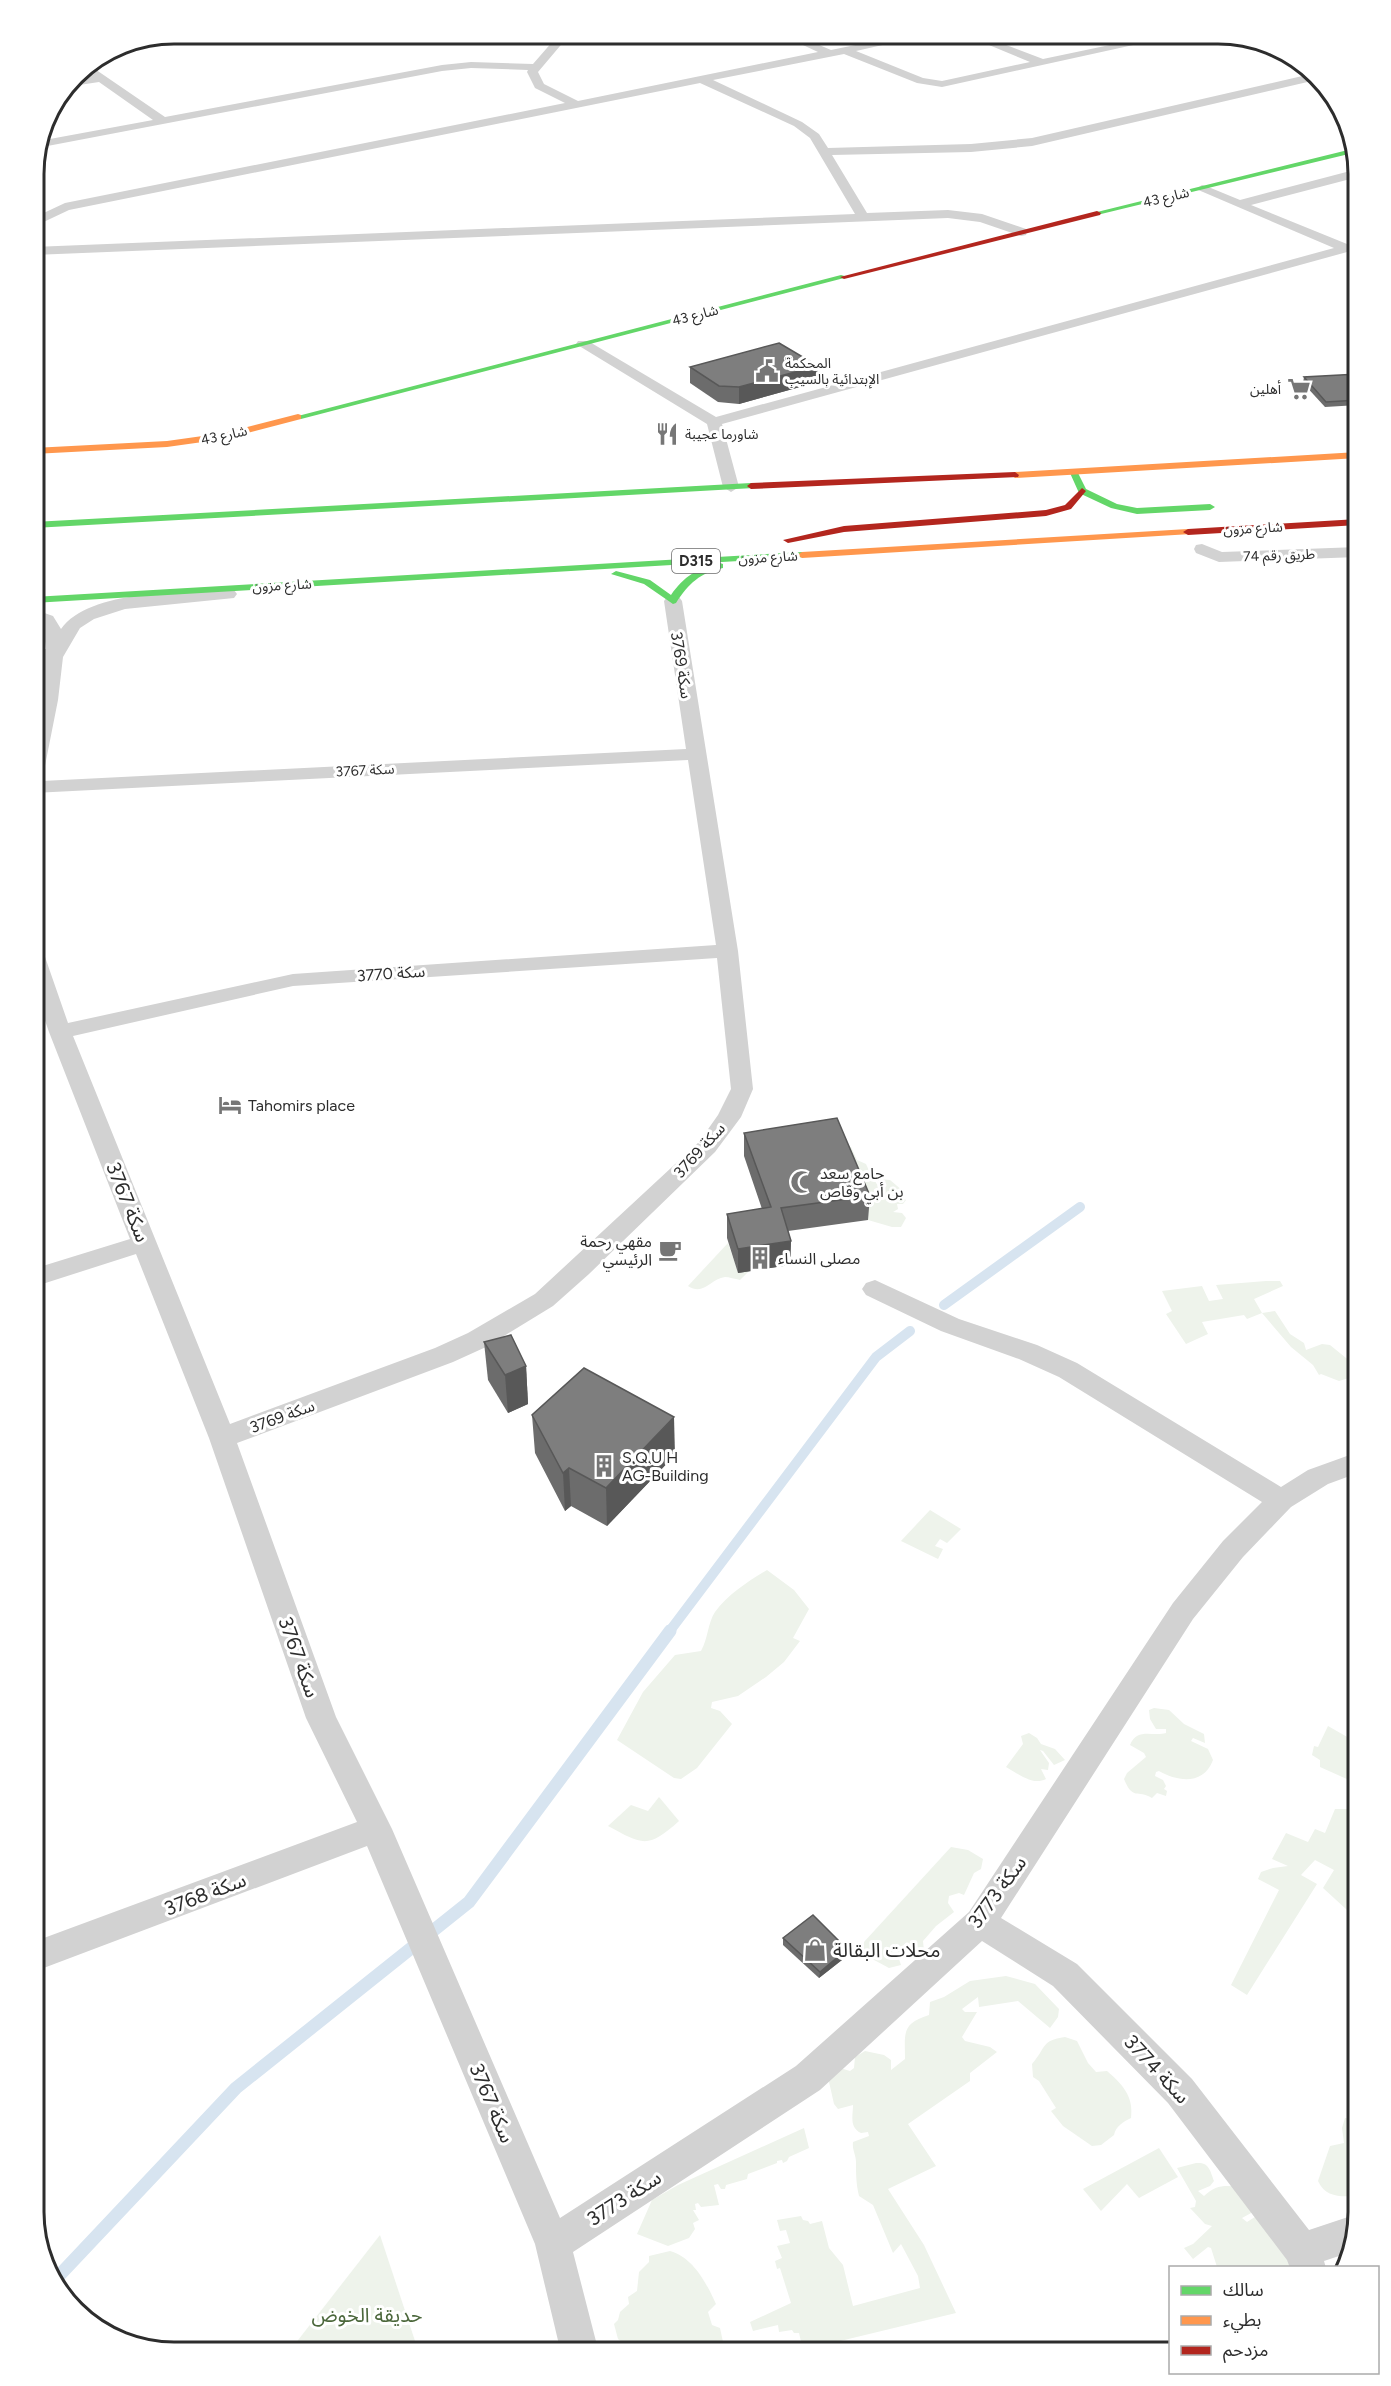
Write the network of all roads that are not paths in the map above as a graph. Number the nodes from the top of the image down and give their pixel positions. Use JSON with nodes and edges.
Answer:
{"nodes":[{"id":1,"x":556,"y":44,"type":"edge"},
{"id":2,"x":808,"y":44,"type":"edge"},
{"id":3,"x":868,"y":44,"type":"edge"},
{"id":4,"x":993,"y":44,"type":"edge"},
{"id":5,"x":1134,"y":44,"type":"edge"},
{"id":6,"x":844,"y":50,"type":"junction"},
{"id":7,"x":829,"y":53,"type":"junction"},
{"id":8,"x":1042,"y":63,"type":"junction"},
{"id":9,"x":535,"y":67,"type":"junction"},
{"id":10,"x":93,"y":72,"type":"edge"},
{"id":11,"x":102,"y":78,"type":"junction"},
{"id":12,"x":701,"y":79,"type":"junction"},
{"id":13,"x":1306,"y":79,"type":"edge"},
{"id":14,"x":83,"y":81,"type":"edge"},
{"id":15,"x":576,"y":104,"type":"junction"},
{"id":16,"x":163,"y":121,"type":"junction"},
{"id":17,"x":47,"y":143,"type":"edge"},
{"id":18,"x":824,"y":152,"type":"junction"},
{"id":19,"x":1346,"y":153,"type":"edge"},
{"id":20,"x":1348,"y":176,"type":"edge"},
{"id":21,"x":1202,"y":189,"type":"junction"},
{"id":22,"x":1239,"y":204,"type":"junction"},
{"id":23,"x":863,"y":217,"type":"junction"},
{"id":24,"x":44,"y":218,"type":"edge"},
{"id":25,"x":1021,"y":232,"type":"junction"},
{"id":26,"x":1348,"y":245,"type":"edge"},
{"id":27,"x":1348,"y":248,"type":"edge"},
{"id":28,"x":44,"y":251,"type":"edge"},
{"id":29,"x":583,"y":344,"type":"junction"},
{"id":30,"x":714,"y":422,"type":"junction"},
{"id":31,"x":44,"y":450,"type":"edge"},
{"id":32,"x":1348,"y":456,"type":"edge"},
{"id":33,"x":1074,"y":473,"type":"junction"},
{"id":34,"x":730,"y":487,"type":"junction"},
{"id":35,"x":1082,"y":491,"type":"junction"},
{"id":36,"x":1111,"y":521,"type":"dead end"},
{"id":37,"x":1348,"y":522,"type":"edge"},
{"id":38,"x":1333,"y":523,"type":"junction"},
{"id":39,"x":44,"y":524,"type":"edge"},
{"id":40,"x":1063,"y":524,"type":"dead end"},
{"id":41,"x":941,"y":548,"type":"junction"},
{"id":42,"x":1202,"y":549,"type":"junction"},
{"id":43,"x":1348,"y":552,"type":"edge"},
{"id":44,"x":446,"y":575,"type":"junction"},
{"id":45,"x":294,"y":584,"type":"junction"},
{"id":46,"x":44,"y":599,"type":"edge"},
{"id":47,"x":673,"y":601,"type":"junction"},
{"id":48,"x":44,"y":619,"type":"edge"},
{"id":49,"x":44,"y":654,"type":"edge"},
{"id":50,"x":55,"y":656,"type":"junction"},
{"id":51,"x":44,"y":718,"type":"edge"},
{"id":52,"x":697,"y":754,"type":"junction"},
{"id":53,"x":44,"y":787,"type":"edge"},
{"id":54,"x":727,"y":951,"type":"junction"},
{"id":55,"x":44,"y":986,"type":"edge"},
{"id":56,"x":60,"y":1032,"type":"junction"},
{"id":57,"x":145,"y":1243,"type":"junction"},
{"id":58,"x":44,"y":1275,"type":"edge"},
{"id":59,"x":875,"y":1289,"type":"dead end"},
{"id":60,"x":222,"y":1438,"type":"junction"},
{"id":61,"x":1348,"y":1466,"type":"edge"},
{"id":62,"x":1281,"y":1500,"type":"junction"},
{"id":63,"x":376,"y":1829,"type":"junction"},
{"id":64,"x":980,"y":1922,"type":"junction"},
{"id":65,"x":44,"y":1953,"type":"edge"},
{"id":66,"x":1344,"y":2238,"type":"edge"},
{"id":67,"x":553,"y":2244,"type":"junction"},
{"id":68,"x":1305,"y":2259,"type":"edge"},
{"id":69,"x":577,"y":2342,"type":"edge"}],
"edges":[{"from":1,"to":9,"type":"street"},
{"from":2,"to":7,"type":"street"},
{"from":3,"to":6,"type":"street"},
{"from":4,"to":8,"type":"street"},
{"from":5,"to":8,"type":"street"},
{"from":6,"to":7,"type":"street"},
{"from":6,"to":8,"type":"street"},
{"from":7,"to":12,"type":"street"},
{"from":9,"to":15,"type":"street"},
{"from":9,"to":16,"type":"street"},
{"from":10,"to":11,"type":"street"},
{"from":11,"to":14,"type":"street"},
{"from":11,"to":16,"type":"street"},
{"from":12,"to":15,"type":"street"},
{"from":12,"to":18,"type":"street"},
{"from":13,"to":18,"type":"street"},
{"from":15,"to":24,"type":"street"},
{"from":16,"to":17,"type":"street"},
{"from":18,"to":23,"type":"street"},
{"from":19,"to":21,"type":"street","name":"شارع 43"},
{"from":20,"to":22,"type":"street"},
{"from":21,"to":22,"type":"street"},
{"from":21,"to":25,"type":"street","name":"شارع 43"},
{"from":22,"to":26,"type":"street"},
{"from":23,"to":25,"type":"street"},
{"from":23,"to":28,"type":"street"},
{"from":25,"to":29,"type":"street","name":"شارع 43"},
{"from":27,"to":30,"type":"street"},
{"from":29,"to":30,"type":"street"},
{"from":29,"to":31,"type":"street","name":"شارع 43"},
{"from":30,"to":34,"type":"street"},
{"from":32,"to":33,"type":"street"},
{"from":33,"to":34,"type":"street"},
{"from":33,"to":35,"type":"street"},
{"from":34,"to":39,"type":"street"},
{"from":35,"to":36,"type":"street","name":"شارع مزون"},
{"from":35,"to":40,"type":"street","name":"شارع مزون"},
{"from":37,"to":38,"type":"street","name":"شارع مزون","number":"D315"},
{"from":38,"to":41,"type":"street","name":"شارع مزون","number":"D315"},
{"from":38,"to":42,"type":"street"},
{"from":41,"to":42,"type":"street"},
{"from":41,"to":44,"type":"street","name":"شارع مزون","number":"D315"},
{"from":41,"to":47,"type":"street"},
{"from":42,"to":43,"type":"street","name":"طريق رقم 74"},
{"from":44,"to":45,"type":"street","name":"شارع مزون","number":"D315"},
{"from":44,"to":47,"type":"street"},
{"from":45,"to":46,"type":"street","name":"شارع مزون","number":"D315"},
{"from":45,"to":50,"type":"street"},
{"from":47,"to":52,"type":"street","name":"سكة 3769"},
{"from":48,"to":50,"type":"street"},
{"from":49,"to":50,"type":"street"},
{"from":50,"to":51,"type":"street"},
{"from":52,"to":53,"type":"street","name":"سكة 3767"},
{"from":52,"to":54,"type":"street","name":"سكة 3769"},
{"from":54,"to":56,"type":"street","name":"سكة 3770"},
{"from":54,"to":60,"type":"street","name":"سكة 3769"},
{"from":55,"to":56,"type":"street","name":"سكة 3767"},
{"from":56,"to":57,"type":"street","name":"سكة 3767"},
{"from":57,"to":58,"type":"street"},
{"from":57,"to":60,"type":"street","name":"سكة 3767"},
{"from":59,"to":62,"type":"street"},
{"from":60,"to":63,"type":"street","name":"سكة 3767"},
{"from":61,"to":62,"type":"street","name":"سكة 3773"},
{"from":62,"to":64,"type":"street","name":"سكة 3773"},
{"from":63,"to":65,"type":"street","name":"سكة 3768"},
{"from":63,"to":67,"type":"street","name":"سكة 3767"},
{"from":64,"to":67,"type":"street","name":"سكة 3773"},
{"from":64,"to":68,"type":"street","name":"سكة 3774"},
{"from":66,"to":68,"type":"street","name":"سكة 3774"},
{"from":67,"to":69,"type":"street","name":"سكة 3767"}]}
